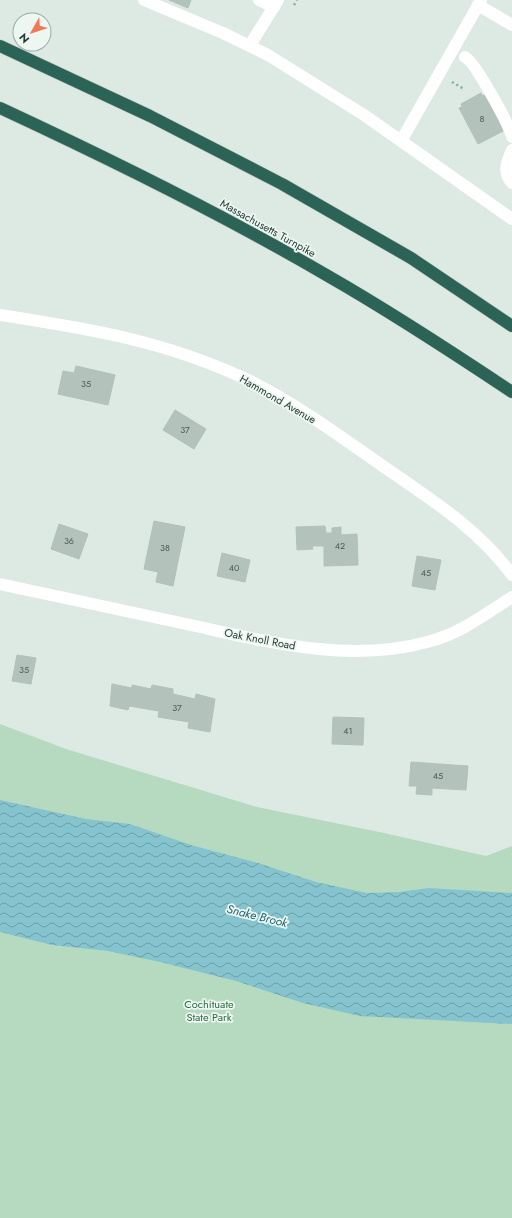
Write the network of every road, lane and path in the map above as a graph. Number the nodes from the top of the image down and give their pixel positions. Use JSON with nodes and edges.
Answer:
{"nodes":[{"id":1,"x":144,"y":0,"type":"edge"},
{"id":2,"x":259,"y":0,"type":"edge"},
{"id":3,"x":480,"y":3,"type":"edge"},
{"id":4,"x":276,"y":4,"type":"edge"},
{"id":5,"x":512,"y":25,"type":"edge"},
{"id":6,"x":0,"y":46,"type":"edge"},
{"id":7,"x":250,"y":46,"type":"junction"},
{"id":8,"x":465,"y":57,"type":"dead end"},
{"id":9,"x":0,"y":108,"type":"edge"},
{"id":10,"x":512,"y":136,"type":"edge"},
{"id":11,"x":401,"y":141,"type":"junction"},
{"id":12,"x":512,"y":150,"type":"edge"},
{"id":13,"x":512,"y":183,"type":"edge"},
{"id":14,"x":512,"y":219,"type":"edge"},
{"id":15,"x":0,"y":315,"type":"edge"},
{"id":16,"x":512,"y":326,"type":"edge"},
{"id":17,"x":512,"y":392,"type":"edge"},
{"id":18,"x":512,"y":574,"type":"edge"},
{"id":19,"x":0,"y":584,"type":"edge"},
{"id":20,"x":512,"y":597,"type":"edge"}],
"edges":[{"from":1,"to":7,"type":"street"},
{"from":2,"to":4,"type":"street"},
{"from":3,"to":5,"type":"street"},
{"from":3,"to":11,"type":"street"},
{"from":4,"to":7,"type":"street"},
{"from":6,"to":16,"type":"highway"},
{"from":7,"to":11,"type":"street"},
{"from":8,"to":10,"type":"street"},
{"from":9,"to":17,"type":"highway","name":"Massachusetts Turnpike"},
{"from":11,"to":14,"type":"street"},
{"from":12,"to":13,"type":"street"},
{"from":15,"to":18,"type":"street","name":"Hammond Avenue"},
{"from":19,"to":20,"type":"street","name":"Oak Knoll Road"}]}
